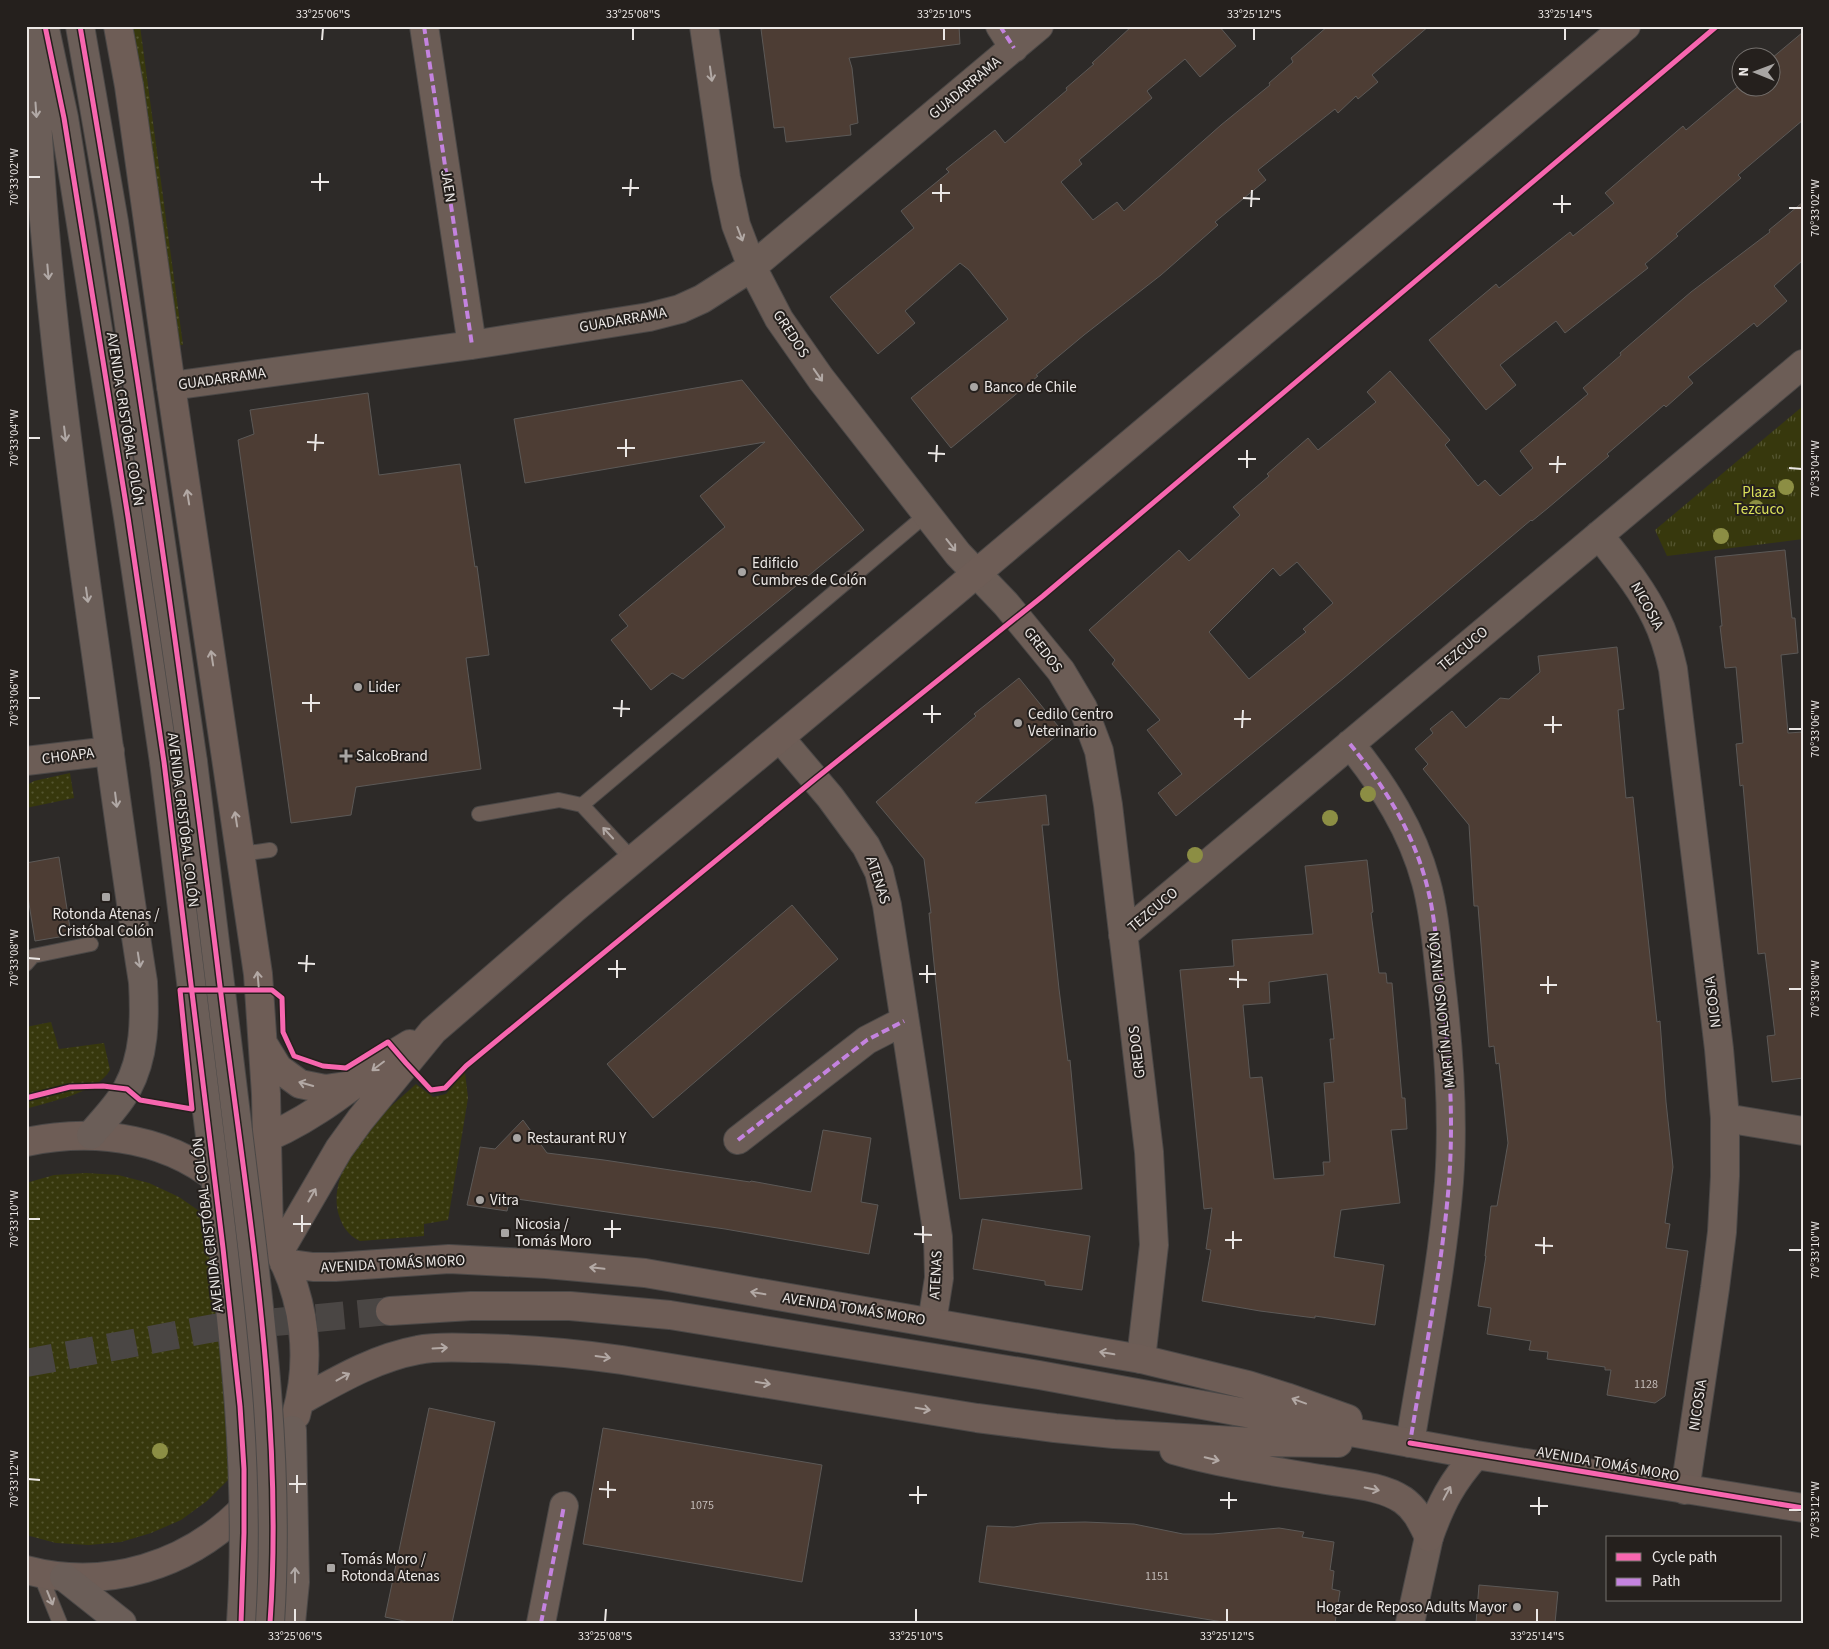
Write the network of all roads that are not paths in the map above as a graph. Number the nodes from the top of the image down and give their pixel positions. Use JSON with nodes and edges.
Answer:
{"nodes":[{"id":1,"x":33,"y":26,"type":"edge"},
{"id":2,"x":45,"y":26,"type":"edge"},
{"id":3,"x":80,"y":26,"type":"edge"},
{"id":4,"x":118,"y":26,"type":"edge"},
{"id":5,"x":424,"y":26,"type":"edge"},
{"id":6,"x":704,"y":26,"type":"edge"},
{"id":7,"x":1040,"y":26,"type":"edge"},
{"id":8,"x":1626,"y":26,"type":"edge"},
{"id":9,"x":1007,"y":37,"type":"edge"},
{"id":10,"x":752,"y":267,"type":"junction"},
{"id":11,"x":472,"y":345,"type":"junction"},
{"id":12,"x":1803,"y":364,"type":"edge"},
{"id":13,"x":171,"y":386,"type":"junction"},
{"id":14,"x":927,"y":514,"type":"junction"},
{"id":15,"x":1599,"y":535,"type":"junction"},
{"id":16,"x":977,"y":574,"type":"junction"},
{"id":17,"x":780,"y":738,"type":"junction"},
{"id":18,"x":1350,"y":744,"type":"junction"},
{"id":19,"x":110,"y":751,"type":"junction"},
{"id":20,"x":26,"y":761,"type":"edge"},
{"id":21,"x":582,"y":805,"type":"junction"},
{"id":22,"x":479,"y":814,"type":"dead end"},
{"id":23,"x":270,"y":850,"type":"dead end"},
{"id":24,"x":241,"y":854,"type":"junction"},
{"id":25,"x":633,"y":860,"type":"junction"},
{"id":26,"x":1123,"y":935,"type":"junction"},
{"id":27,"x":91,"y":944,"type":"dead end"},
{"id":28,"x":26,"y":964,"type":"edge"},
{"id":29,"x":904,"y":1020,"type":"junction"},
{"id":30,"x":433,"y":1031,"type":"junction"},
{"id":31,"x":264,"y":1046,"type":"junction"},
{"id":32,"x":353,"y":1084,"type":"junction"},
{"id":33,"x":1725,"y":1118,"type":"junction"},
{"id":34,"x":1803,"y":1131,"type":"edge"},
{"id":35,"x":91,"y":1135,"type":"junction"},
{"id":36,"x":268,"y":1138,"type":"junction"},
{"id":37,"x":738,"y":1140,"type":"dead end"},
{"id":38,"x":26,"y":1142,"type":"edge"},
{"id":39,"x":185,"y":1160,"type":"junction"},
{"id":40,"x":277,"y":1250,"type":"junction"},
{"id":41,"x":390,"y":1311,"type":"tunnel mouth"},
{"id":42,"x":932,"y":1322,"type":"junction"},
{"id":43,"x":1141,"y":1359,"type":"junction"},
{"id":44,"x":300,"y":1401,"type":"junction"},
{"id":45,"x":292,"y":1430,"type":"junction"},
{"id":46,"x":1114,"y":1434,"type":"junction"},
{"id":47,"x":1410,"y":1443,"type":"junction"},
{"id":48,"x":1476,"y":1455,"type":"junction"},
{"id":49,"x":1685,"y":1490,"type":"junction"},
{"id":50,"x":564,"y":1506,"type":"dead end"},
{"id":51,"x":1803,"y":1508,"type":"edge"},
{"id":52,"x":1429,"y":1536,"type":"junction"},
{"id":53,"x":43,"y":1574,"type":"edge"},
{"id":54,"x":60,"y":1623,"type":"edge"},
{"id":55,"x":122,"y":1623,"type":"edge"},
{"id":56,"x":241,"y":1623,"type":"edge"},
{"id":57,"x":270,"y":1623,"type":"edge"},
{"id":58,"x":291,"y":1623,"type":"edge"},
{"id":59,"x":541,"y":1623,"type":"edge"},
{"id":60,"x":1410,"y":1623,"type":"edge"}],
"edges":[{"from":1,"to":19,"type":"main road","one_way":true},
{"from":2,"to":56,"type":"main road","name":"AVENIDA CRISTÓBAL COLÓN","bridge":true},
{"from":3,"to":57,"type":"main road","name":"AVENIDA CRISTÓBAL COLÓN","bridge":true},
{"from":4,"to":13,"type":"main road"},
{"from":5,"to":11,"type":"street","name":"JAEN"},
{"from":6,"to":10,"type":"street","name":"GREDOS","one_way":true},
{"from":7,"to":9,"type":"street","name":"GUADARRAMA"},
{"from":8,"to":16,"type":"main road"},
{"from":9,"to":10,"type":"street","name":"GUADARRAMA"},
{"from":10,"to":11,"type":"street","name":"GUADARRAMA"},
{"from":10,"to":14,"type":"street","name":"GREDOS","one_way":true},
{"from":11,"to":13,"type":"street","name":"GUADARRAMA"},
{"from":12,"to":15,"type":"street","name":"TEZCUCO"},
{"from":24,"to":13,"type":"main road","one_way":true},
{"from":14,"to":16,"type":"street","name":"GREDOS","one_way":true},
{"from":14,"to":21,"type":"lane"},
{"from":15,"to":18,"type":"street","name":"TEZCUCO"},
{"from":15,"to":33,"type":"street","name":"NICOSIA"},
{"from":16,"to":17,"type":"main road"},
{"from":16,"to":26,"type":"street","name":"GREDOS"},
{"from":17,"to":25,"type":"main road"},
{"from":17,"to":29,"type":"street","name":"ATENAS"},
{"from":18,"to":26,"type":"street","name":"TEZCUCO"},
{"from":18,"to":47,"type":"street","name":"MARTÍN ALONSO PINZÓN"},
{"from":19,"to":20,"type":"street","name":"CHOAPA"},
{"from":19,"to":35,"type":"main road","one_way":true},
{"from":21,"to":22,"type":"lane"},
{"from":25,"to":21,"type":"lane","one_way":true},
{"from":23,"to":24,"type":"lane"},
{"from":31,"to":24,"type":"main road","one_way":true},
{"from":25,"to":30,"type":"main road"},
{"from":26,"to":43,"type":"street","name":"GREDOS"},
{"from":27,"to":28,"type":"lane"},
{"from":29,"to":37,"type":"street"},
{"from":29,"to":42,"type":"street","name":"ATENAS"},
{"from":30,"to":32,"type":"main road","one_way":true},
{"from":40,"to":30,"type":"main road","one_way":true},
{"from":32,"to":31,"type":"main road","one_way":true},
{"from":31,"to":36,"type":"main road"},
{"from":32,"to":36,"type":"main road"},
{"from":33,"to":34,"type":"street"},
{"from":33,"to":49,"type":"street","name":"NICOSIA"},
{"from":35,"to":38,"type":"main road"},
{"from":35,"to":39,"type":"main road"},
{"from":36,"to":39,"type":"main road"},
{"from":36,"to":40,"type":"main road"},
{"from":39,"to":40,"type":"main road"},
{"from":42,"to":40,"type":"main road","name":"AVENIDA TOMÁS MORO","one_way":true},
{"from":40,"to":44,"type":"main road"},
{"from":41,"to":47,"type":"main road","name":"AVENIDA TOMÁS MORO"},
{"from":43,"to":42,"type":"main road","name":"AVENIDA TOMÁS MORO","one_way":true},
{"from":47,"to":43,"type":"main road","name":"AVENIDA TOMÁS MORO","one_way":true},
{"from":44,"to":45,"type":"main road"},
{"from":44,"to":46,"type":"main road","name":"AVENIDA TOMÁS MORO","one_way":true},
{"from":45,"to":53,"type":"main road"},
{"from":58,"to":45,"type":"main road","one_way":true},
{"from":46,"to":47,"type":"main road","name":"AVENIDA TOMÁS MORO"},
{"from":46,"to":52,"type":"main road","one_way":true},
{"from":47,"to":48,"type":"main road","name":"AVENIDA TOMÁS MORO"},
{"from":48,"to":49,"type":"main road","name":"AVENIDA TOMÁS MORO"},
{"from":52,"to":48,"type":"main road","one_way":true},
{"from":49,"to":51,"type":"main road","name":"AVENIDA TOMÁS MORO"},
{"from":50,"to":59,"type":"street"},
{"from":52,"to":60,"type":"street"},
{"from":53,"to":54,"type":"lane","one_way":true},
{"from":53,"to":55,"type":"main road"}]}
